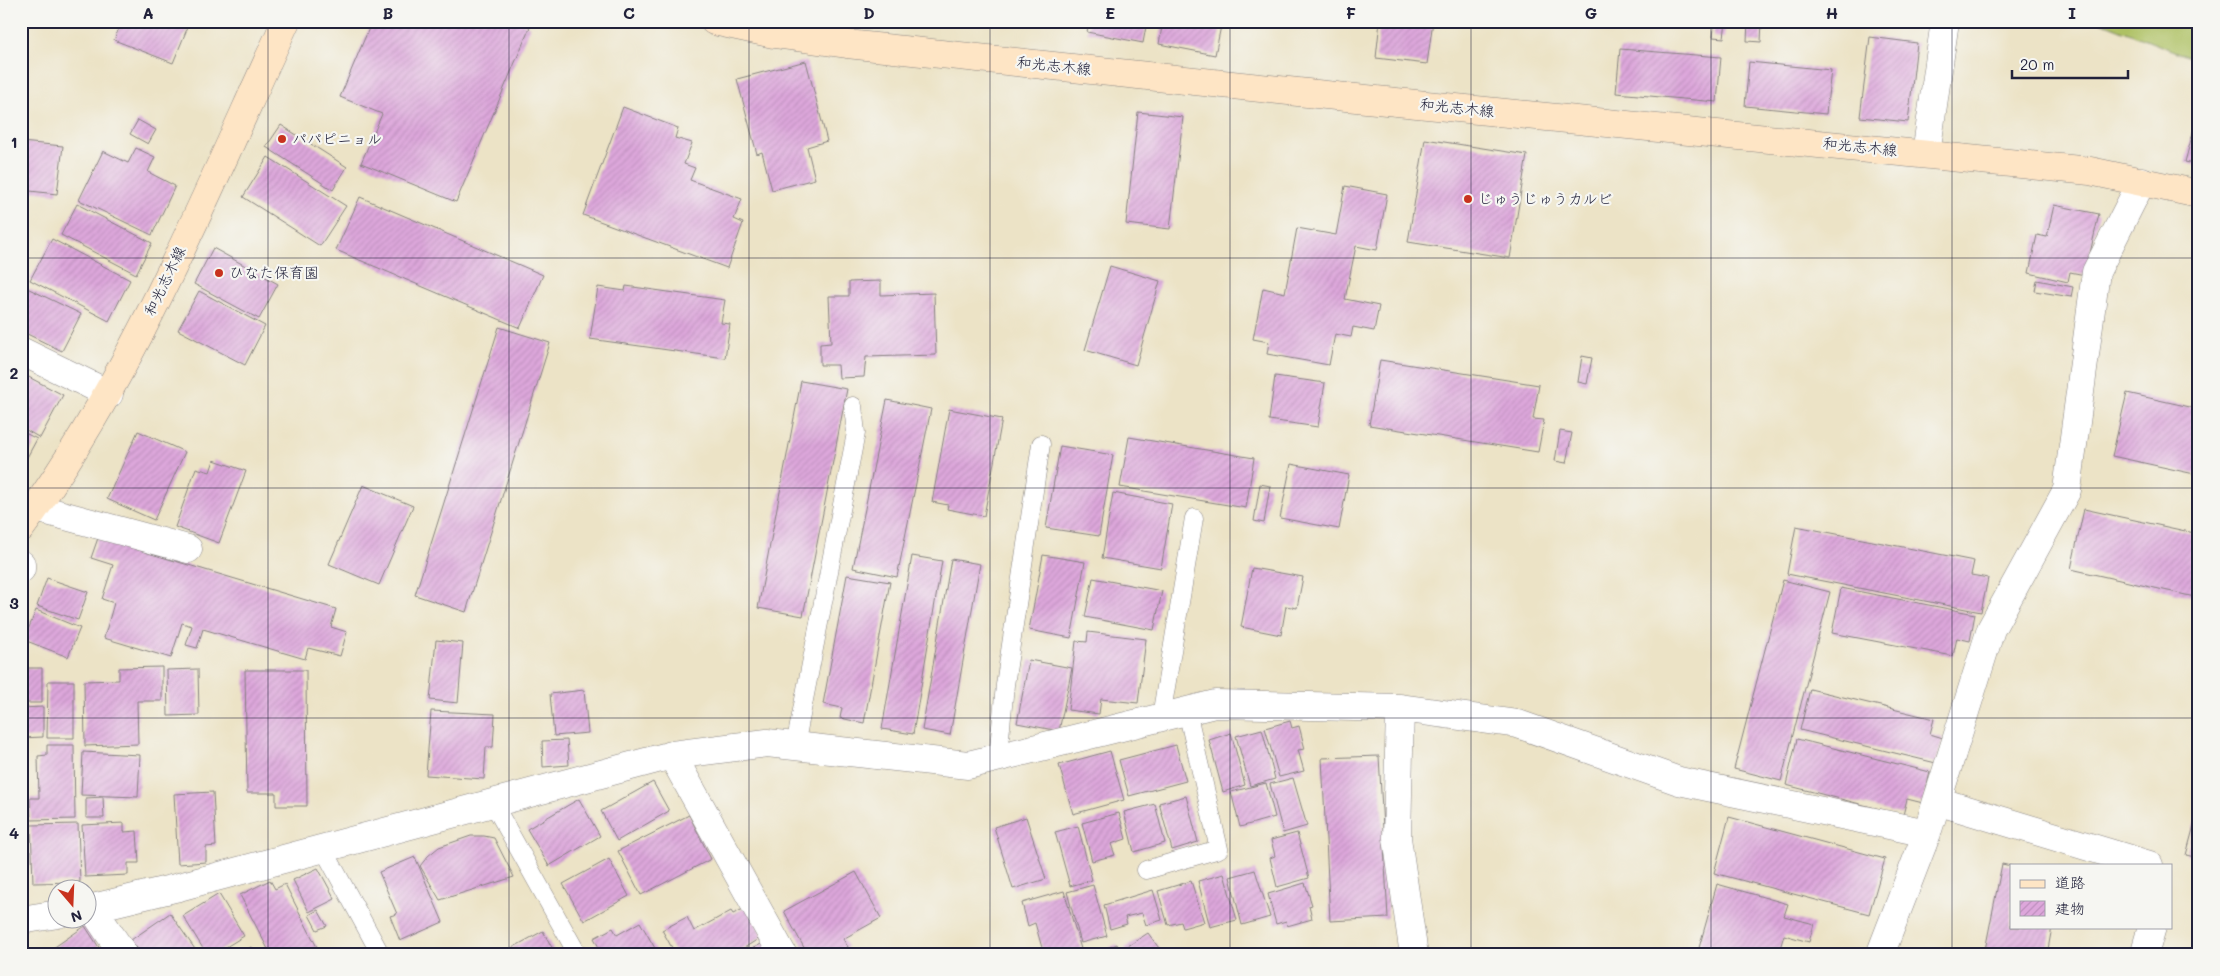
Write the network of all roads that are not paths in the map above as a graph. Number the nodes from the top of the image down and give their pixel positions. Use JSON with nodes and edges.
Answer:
{"nodes":[{"id":1,"x":286,"y":21,"type":"edge"},
{"id":2,"x":714,"y":21,"type":"edge"},
{"id":3,"x":1944,"y":21,"type":"edge"},
{"id":4,"x":1926,"y":154,"type":"junction"},
{"id":5,"x":2142,"y":181,"type":"junction"},
{"id":6,"x":2199,"y":194,"type":"edge"},
{"id":7,"x":21,"y":352,"type":"edge"},
{"id":8,"x":109,"y":394,"type":"junction"},
{"id":9,"x":853,"y":406,"type":"dead end"},
{"id":10,"x":1041,"y":444,"type":"dead end"},
{"id":11,"x":29,"y":518,"type":"edge"},
{"id":12,"x":1194,"y":518,"type":"dead end"},
{"id":13,"x":188,"y":549,"type":"dead end"},
{"id":14,"x":21,"y":564,"type":"edge"},
{"id":15,"x":21,"y":569,"type":"edge"},
{"id":16,"x":1400,"y":708,"type":"junction"},
{"id":17,"x":1187,"y":711,"type":"junction"},
{"id":18,"x":1161,"y":717,"type":"junction"},
{"id":19,"x":795,"y":746,"type":"junction"},
{"id":20,"x":672,"y":755,"type":"junction"},
{"id":21,"x":998,"y":758,"type":"junction"},
{"id":22,"x":1937,"y":801,"type":"junction"},
{"id":23,"x":493,"y":803,"type":"junction"},
{"id":24,"x":1927,"y":833,"type":"junction"},
{"id":25,"x":323,"y":848,"type":"junction"},
{"id":26,"x":2146,"y":864,"type":"edge"},
{"id":27,"x":1146,"y":870,"type":"dead end"},
{"id":28,"x":98,"y":906,"type":"edge"},
{"id":29,"x":48,"y":916,"type":"edge"},
{"id":30,"x":98,"y":919,"type":"edge"},
{"id":31,"x":21,"y":920,"type":"edge"},
{"id":32,"x":2152,"y":928,"type":"edge"},
{"id":33,"x":124,"y":955,"type":"edge"},
{"id":34,"x":381,"y":955,"type":"edge"},
{"id":35,"x":578,"y":955,"type":"edge"},
{"id":36,"x":783,"y":955,"type":"edge"},
{"id":37,"x":1414,"y":955,"type":"edge"},
{"id":38,"x":1880,"y":955,"type":"edge"},
{"id":39,"x":2144,"y":955,"type":"edge"}],
"edges":[{"from":1,"to":8,"type":"main road","name":"和光志木線"},
{"from":2,"to":4,"type":"main road","name":"和光志木線"},
{"from":3,"to":4,"type":"street"},
{"from":4,"to":5,"type":"main road","name":"和光志木線"},
{"from":5,"to":6,"type":"main road","name":"和光志木線"},
{"from":5,"to":22,"type":"street"},
{"from":7,"to":8,"type":"street"},
{"from":8,"to":11,"type":"main road","name":"和光志木線"},
{"from":9,"to":19,"type":"lane"},
{"from":10,"to":21,"type":"lane"},
{"from":11,"to":13,"type":"street"},
{"from":12,"to":18,"type":"lane"},
{"from":14,"to":15,"type":"street"},
{"from":16,"to":17,"type":"street"},
{"from":16,"to":24,"type":"street"},
{"from":16,"to":37,"type":"street"},
{"from":17,"to":18,"type":"street"},
{"from":17,"to":27,"type":"lane"},
{"from":18,"to":21,"type":"street"},
{"from":19,"to":20,"type":"street"},
{"from":19,"to":21,"type":"street"},
{"from":20,"to":23,"type":"street"},
{"from":20,"to":36,"type":"street"},
{"from":22,"to":24,"type":"street"},
{"from":22,"to":26,"type":"street"},
{"from":23,"to":25,"type":"street"},
{"from":23,"to":35,"type":"lane"},
{"from":24,"to":38,"type":"street"},
{"from":25,"to":28,"type":"street"},
{"from":25,"to":34,"type":"lane"},
{"from":29,"to":31,"type":"street"},
{"from":30,"to":33,"type":"street"},
{"from":32,"to":39,"type":"street"}]}
